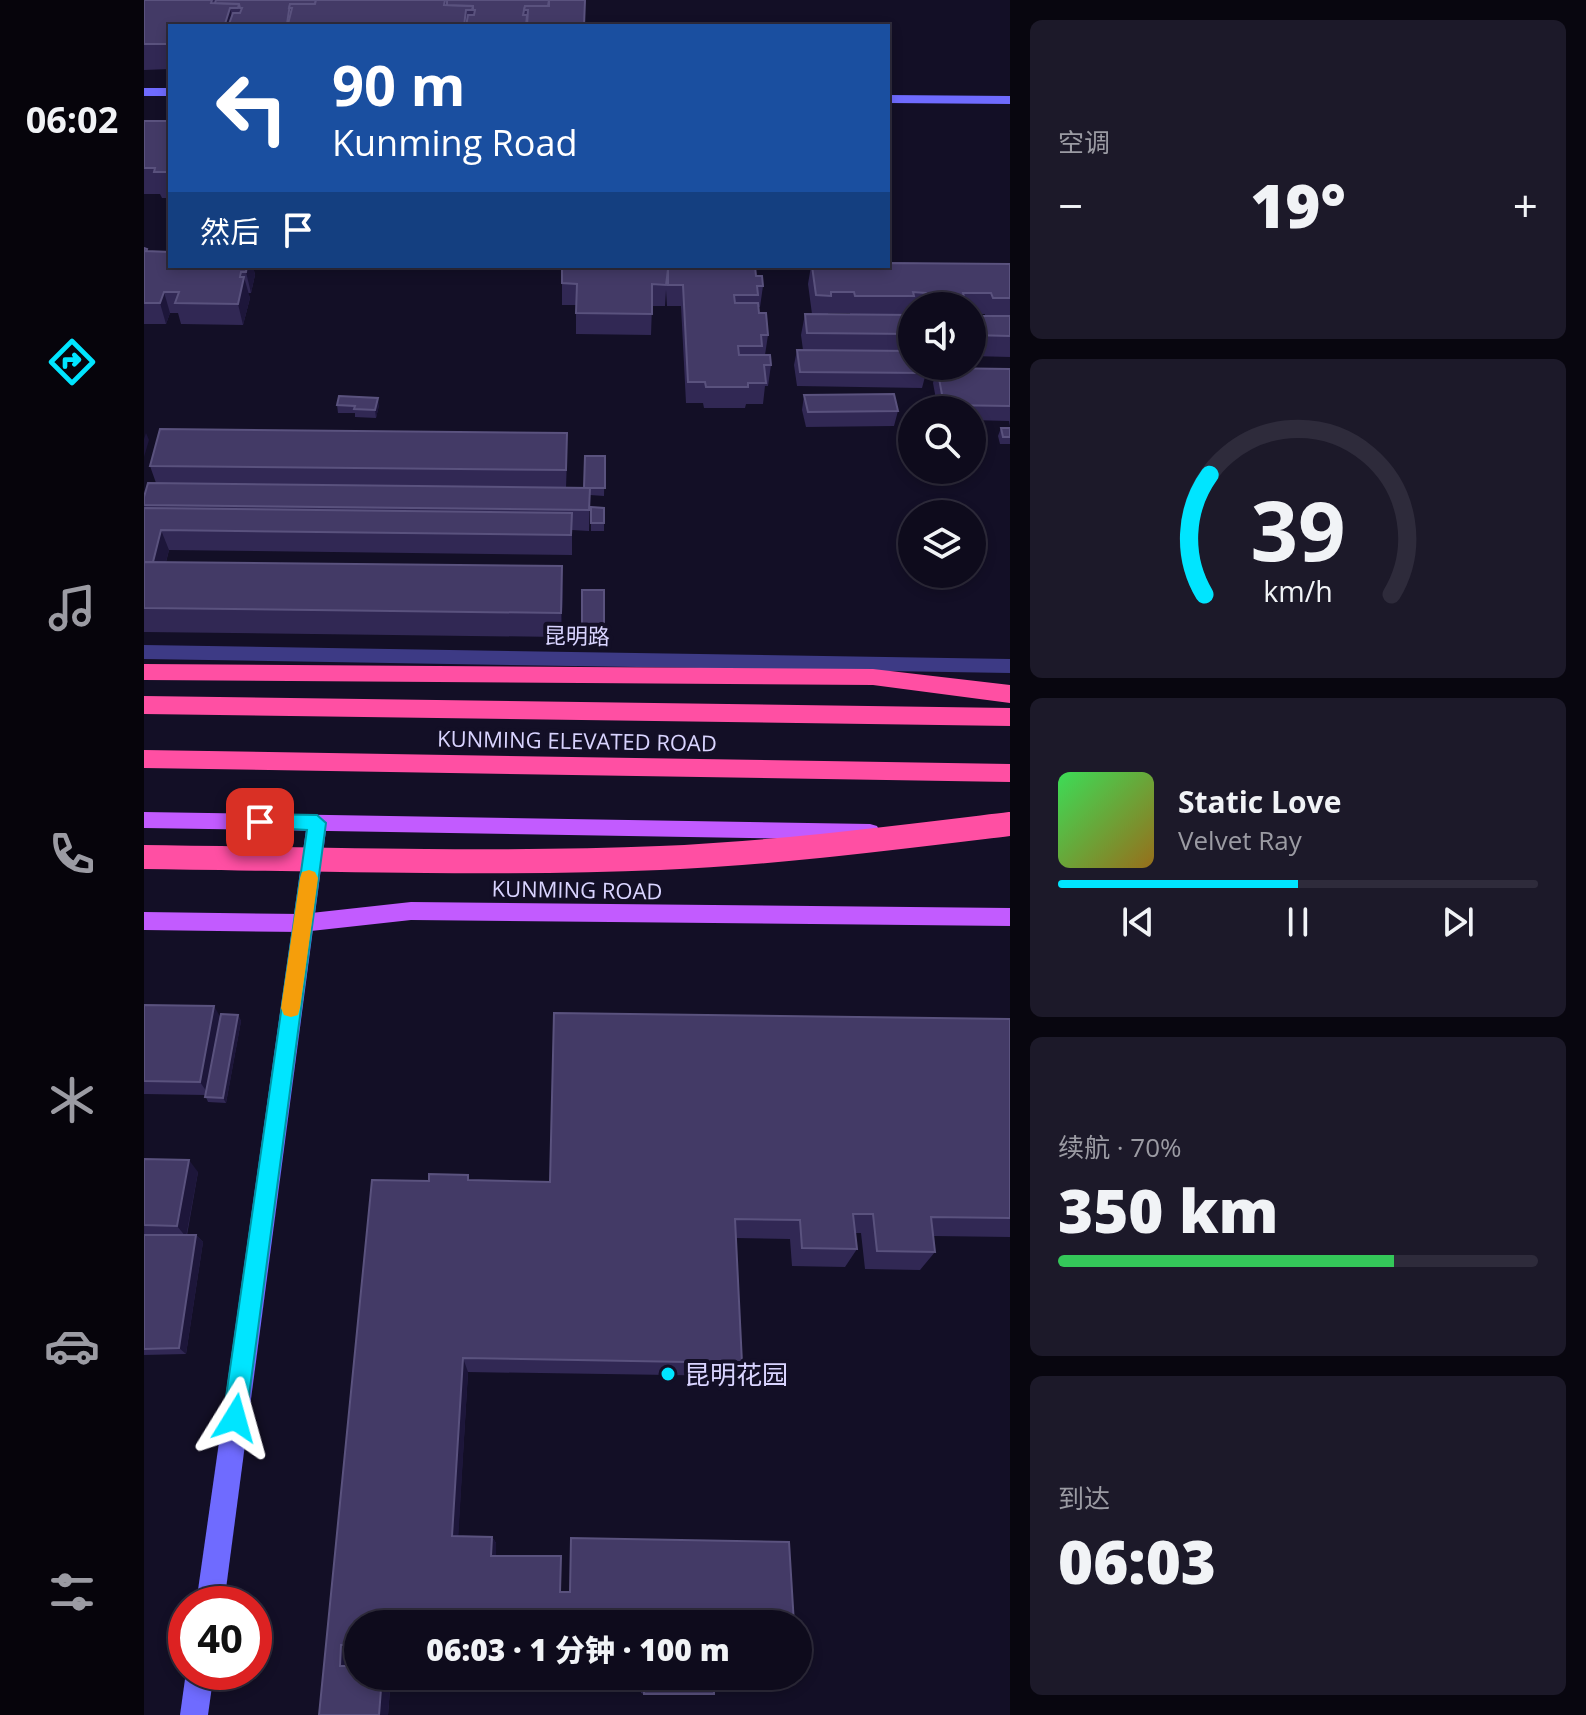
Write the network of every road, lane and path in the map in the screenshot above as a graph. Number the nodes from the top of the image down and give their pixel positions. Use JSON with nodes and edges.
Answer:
{"nodes":[{"id":1,"x":144,"y":92,"type":"edge"},
{"id":2,"x":168,"y":92,"type":"edge"},
{"id":3,"x":890,"y":99,"type":"edge"},
{"id":4,"x":1010,"y":100,"type":"edge"},
{"id":5,"x":144,"y":652,"type":"edge"},
{"id":6,"x":1010,"y":666,"type":"edge"},
{"id":7,"x":144,"y":672,"type":"edge"},
{"id":8,"x":1010,"y":694,"type":"edge"},
{"id":9,"x":144,"y":705,"type":"edge"},
{"id":10,"x":1010,"y":717,"type":"edge"},
{"id":11,"x":144,"y":759,"type":"edge"},
{"id":12,"x":1010,"y":773,"type":"edge"},
{"id":13,"x":144,"y":820,"type":"edge"},
{"id":14,"x":317,"y":823,"type":"junction"},
{"id":15,"x":1010,"y":824,"type":"edge"},
{"id":16,"x":1010,"y":834,"type":"edge"},
{"id":17,"x":144,"y":857,"type":"edge"},
{"id":18,"x":1010,"y":917,"type":"edge"},
{"id":19,"x":144,"y":921,"type":"edge"},
{"id":20,"x":302,"y":923,"type":"junction"},
{"id":21,"x":212,"y":1586,"type":"edge"},
{"id":22,"x":197,"y":1690,"type":"edge"},
{"id":23,"x":194,"y":1715,"type":"edge"}],
"edges":[{"from":1,"to":2,"type":"street"},
{"from":3,"to":4,"type":"street"},
{"from":5,"to":6,"type":"street","name":"昆明路"},
{"from":7,"to":8,"type":"highway"},
{"from":9,"to":10,"type":"highway","name":"KUNMING ELEVATED ROAD"},
{"from":11,"to":12,"type":"highway","name":"KUNMING ELEVATED ROAD"},
{"from":13,"to":14,"type":"main road"},
{"from":14,"to":16,"type":"main road"},
{"from":14,"to":20,"type":"street"},
{"from":15,"to":17,"type":"highway","bridge":true},
{"from":18,"to":20,"type":"main road","name":"KUNMING ROAD"},
{"from":19,"to":20,"type":"main road","name":"KUNMING ROAD"},
{"from":20,"to":21,"type":"street"},
{"from":22,"to":23,"type":"street"}]}
